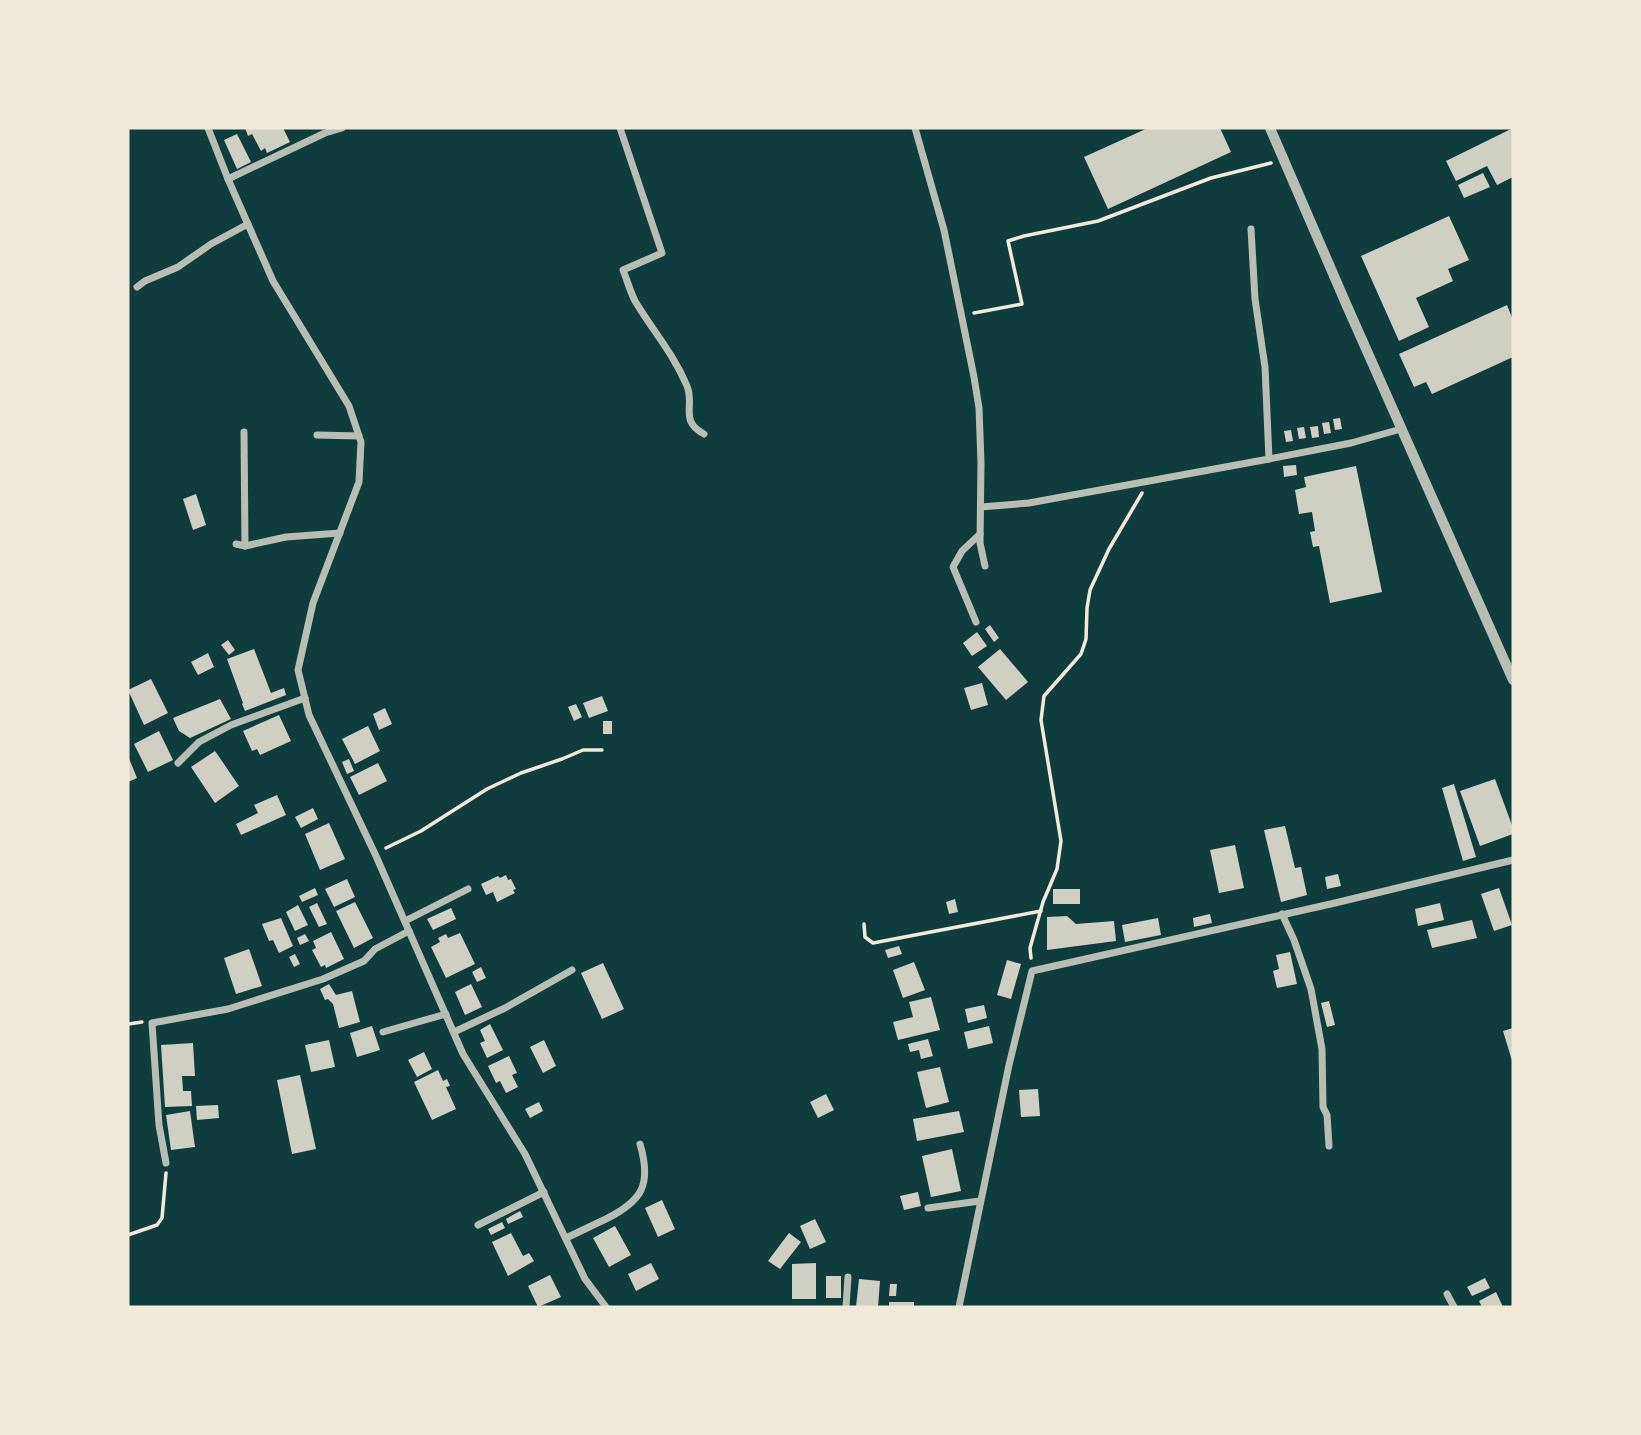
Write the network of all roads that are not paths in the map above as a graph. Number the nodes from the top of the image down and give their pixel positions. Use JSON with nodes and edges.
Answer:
{"nodes":[{"id":1,"x":208,"y":128,"type":"edge"},
{"id":2,"x":342,"y":128,"type":"edge"},
{"id":3,"x":620,"y":128,"type":"edge"},
{"id":4,"x":915,"y":128,"type":"edge"},
{"id":5,"x":1270,"y":128,"type":"edge"},
{"id":6,"x":228,"y":179,"type":"junction"},
{"id":7,"x":248,"y":224,"type":"junction"},
{"id":8,"x":1251,"y":229,"type":"dead end"},
{"id":9,"x":137,"y":287,"type":"dead end"},
{"id":10,"x":1401,"y":429,"type":"junction"},
{"id":11,"x":244,"y":432,"type":"dead end"},
{"id":12,"x":704,"y":434,"type":"dead end"},
{"id":13,"x":317,"y":435,"type":"dead end"},
{"id":14,"x":359,"y":436,"type":"junction"},
{"id":15,"x":1269,"y":458,"type":"junction"},
{"id":16,"x":981,"y":508,"type":"junction"},
{"id":17,"x":340,"y":533,"type":"junction"},
{"id":18,"x":980,"y":534,"type":"junction"},
{"id":19,"x":236,"y":544,"type":"dead end"},
{"id":20,"x":245,"y":546,"type":"junction"},
{"id":21,"x":985,"y":566,"type":"dead end"},
{"id":22,"x":976,"y":622,"type":"dead end"},
{"id":23,"x":1509,"y":658,"type":"edge"},
{"id":24,"x":1513,"y":680,"type":"edge"},
{"id":25,"x":305,"y":698,"type":"junction"},
{"id":26,"x":178,"y":763,"type":"dead end"},
{"id":27,"x":1513,"y":860,"type":"edge"},
{"id":28,"x":468,"y":889,"type":"dead end"},
{"id":29,"x":1282,"y":914,"type":"junction"},
{"id":30,"x":405,"y":921,"type":"junction"},
{"id":31,"x":410,"y":931,"type":"junction"},
{"id":32,"x":572,"y":970,"type":"dead end"},
{"id":33,"x":446,"y":1014,"type":"junction"},
{"id":34,"x":383,"y":1031,"type":"dead end"},
{"id":35,"x":454,"y":1032,"type":"junction"},
{"id":36,"x":640,"y":1144,"type":"dead end"},
{"id":37,"x":1329,"y":1146,"type":"dead end"},
{"id":38,"x":166,"y":1163,"type":"road end"},
{"id":39,"x":544,"y":1192,"type":"junction"},
{"id":40,"x":980,"y":1201,"type":"junction"},
{"id":41,"x":928,"y":1208,"type":"dead end"},
{"id":42,"x":478,"y":1225,"type":"dead end"},
{"id":43,"x":566,"y":1238,"type":"junction"},
{"id":44,"x":848,"y":1277,"type":"dead end"},
{"id":45,"x":1447,"y":1294,"type":"dead end"},
{"id":46,"x":606,"y":1307,"type":"edge"},
{"id":47,"x":846,"y":1307,"type":"edge"},
{"id":48,"x":959,"y":1307,"type":"edge"},
{"id":49,"x":1454,"y":1307,"type":"edge"}],
"edges":[{"from":1,"to":6,"type":"street"},
{"from":2,"to":6,"type":"street"},
{"from":3,"to":12,"type":"street"},
{"from":4,"to":16,"type":"street"},
{"from":5,"to":10,"type":"street"},
{"from":6,"to":7,"type":"street"},
{"from":7,"to":9,"type":"street"},
{"from":7,"to":14,"type":"street"},
{"from":8,"to":15,"type":"street"},
{"from":10,"to":15,"type":"street"},
{"from":10,"to":23,"type":"street"},
{"from":11,"to":20,"type":"street"},
{"from":13,"to":14,"type":"street"},
{"from":14,"to":17,"type":"street"},
{"from":15,"to":16,"type":"street"},
{"from":16,"to":18,"type":"street"},
{"from":17,"to":20,"type":"street"},
{"from":17,"to":25,"type":"street"},
{"from":18,"to":21,"type":"street"},
{"from":18,"to":22,"type":"street"},
{"from":19,"to":20,"type":"street"},
{"from":23,"to":24,"type":"street"},
{"from":25,"to":26,"type":"street"},
{"from":25,"to":30,"type":"street"},
{"from":27,"to":29,"type":"street"},
{"from":28,"to":30,"type":"street"},
{"from":29,"to":37,"type":"street"},
{"from":29,"to":40,"type":"street"},
{"from":30,"to":31,"type":"street"},
{"from":31,"to":33,"type":"street"},
{"from":31,"to":38,"type":"street"},
{"from":32,"to":35,"type":"street"},
{"from":33,"to":34,"type":"street"},
{"from":33,"to":35,"type":"street"},
{"from":35,"to":39,"type":"street"},
{"from":36,"to":43,"type":"street"},
{"from":39,"to":42,"type":"street"},
{"from":39,"to":43,"type":"street"},
{"from":40,"to":41,"type":"street"},
{"from":40,"to":48,"type":"street"},
{"from":43,"to":46,"type":"street"},
{"from":44,"to":47,"type":"street"},
{"from":45,"to":49,"type":"street"}]}
